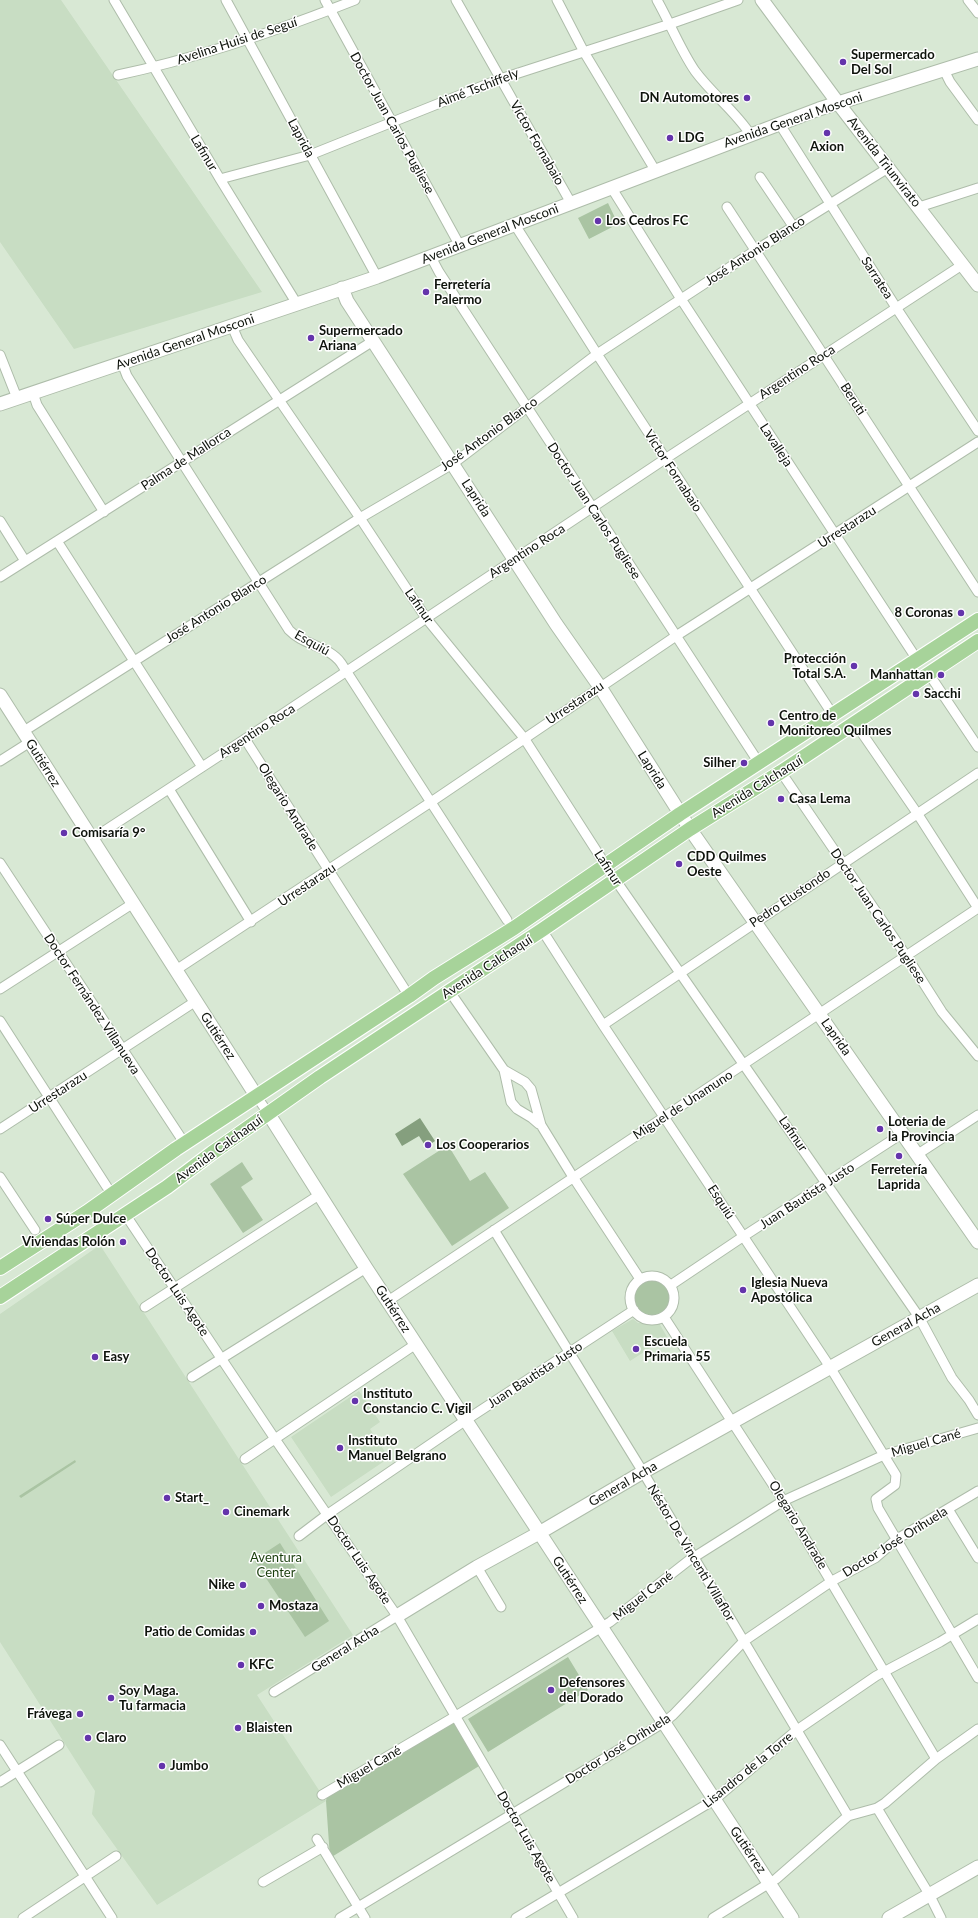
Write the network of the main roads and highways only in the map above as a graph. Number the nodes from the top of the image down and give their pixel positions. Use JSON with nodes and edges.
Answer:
{"nodes":[{"id":1,"x":978,"y":620,"type":"edge"},
{"id":2,"x":978,"y":642,"type":"edge"},
{"id":3,"x":0,"y":1268,"type":"edge"},
{"id":4,"x":0,"y":1297,"type":"edge"}],
"edges":[{"from":1,"to":3,"type":"main road","name":"Avenida Calchaquí"},
{"from":2,"to":4,"type":"main road","name":"Avenida Calchaquí"}]}
